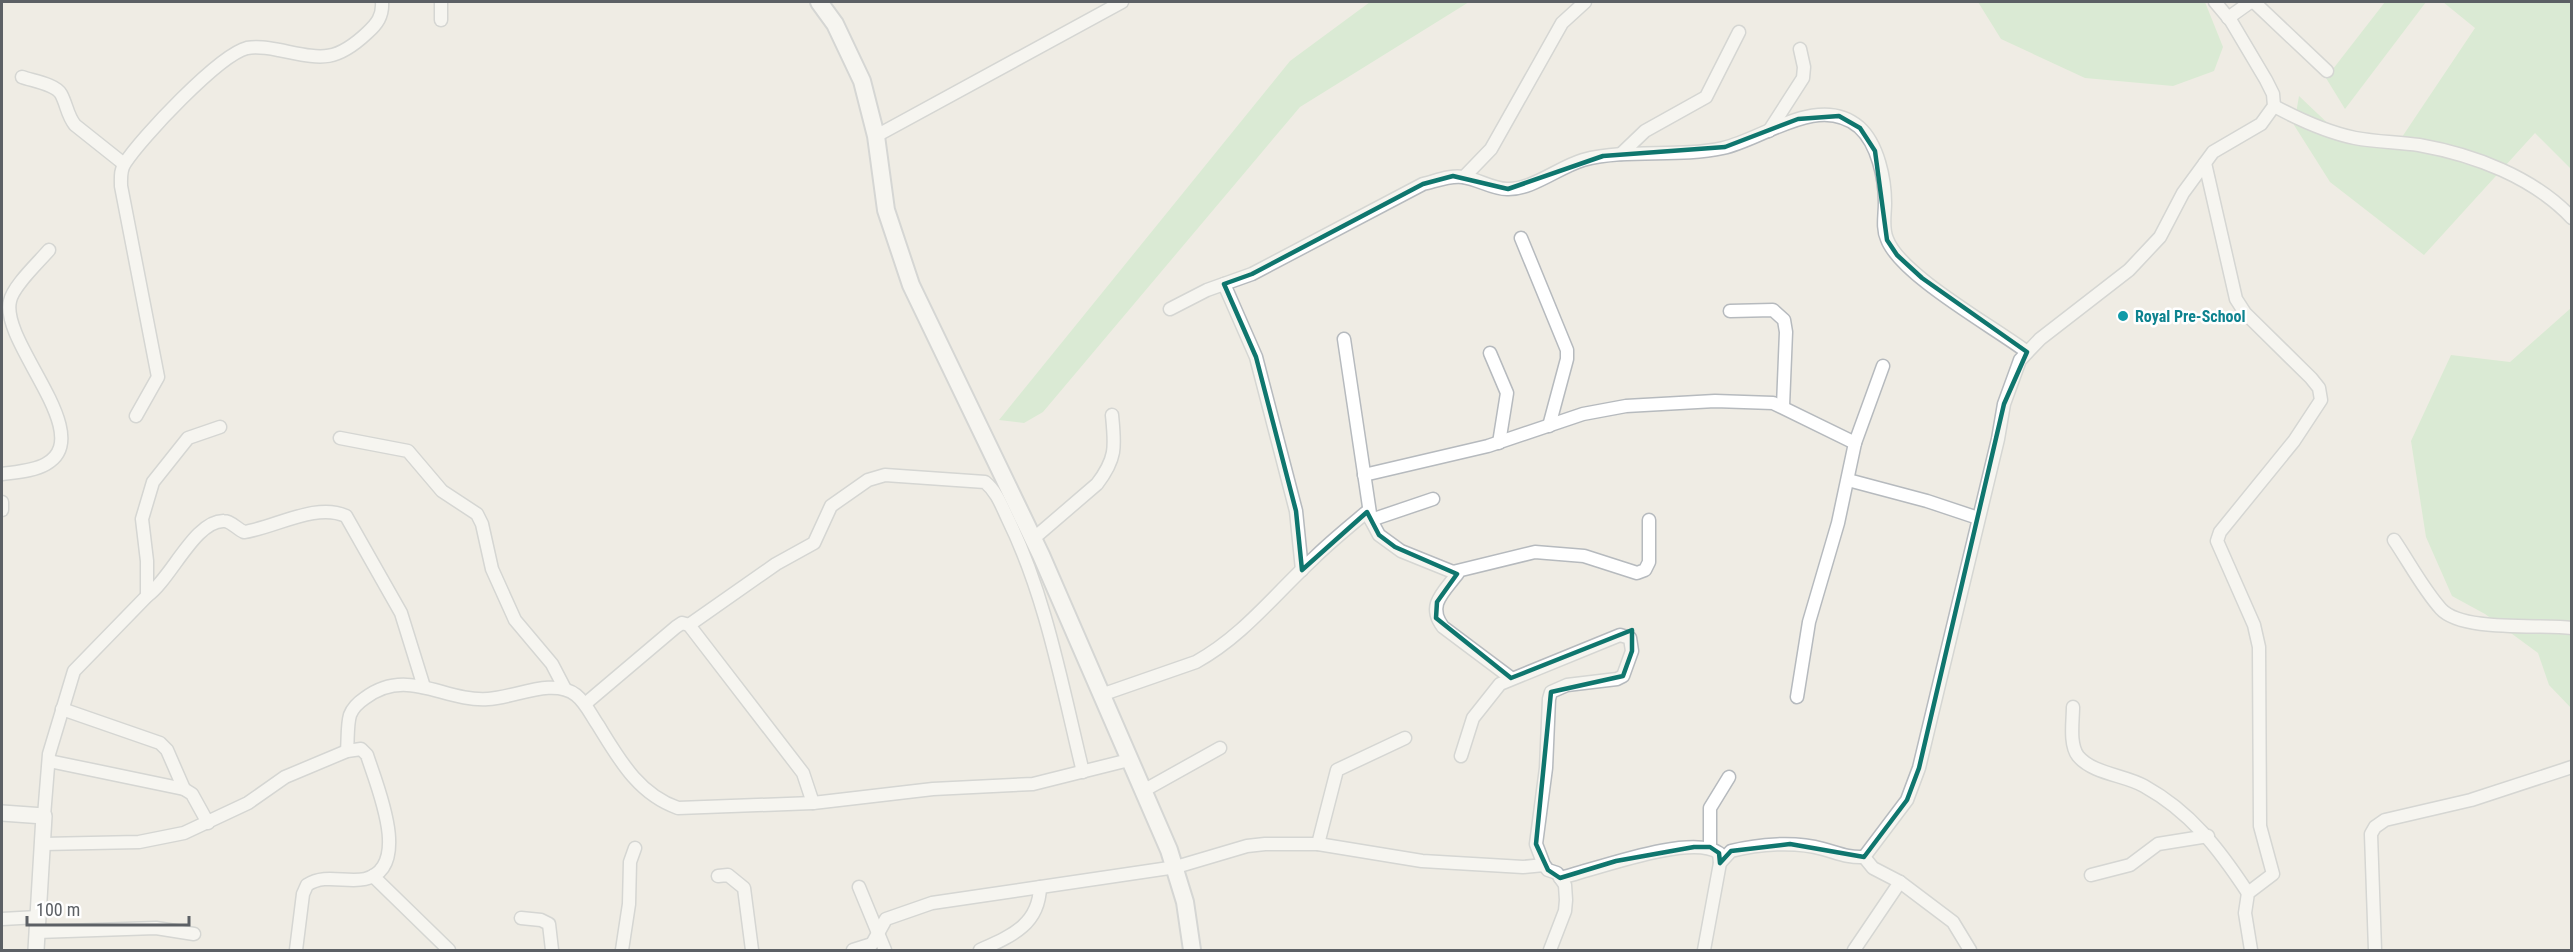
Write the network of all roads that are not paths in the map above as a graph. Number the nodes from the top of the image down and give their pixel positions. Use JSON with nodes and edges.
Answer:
{"nodes":[{"id":1,"x":382,"y":2,"type":"edge"},
{"id":2,"x":441,"y":2,"type":"edge"},
{"id":3,"x":819,"y":2,"type":"edge"},
{"id":4,"x":1122,"y":2,"type":"edge"},
{"id":5,"x":1585,"y":2,"type":"edge"},
{"id":6,"x":2215,"y":2,"type":"edge"},
{"id":7,"x":2228,"y":18,"type":"junction"},
{"id":8,"x":441,"y":20,"type":"dead end"},
{"id":9,"x":1739,"y":32,"type":"dead end"},
{"id":10,"x":1800,"y":49,"type":"dead end"},
{"id":11,"x":2327,"y":71,"type":"dead end"},
{"id":12,"x":22,"y":77,"type":"dead end"},
{"id":13,"x":2274,"y":106,"type":"junction"},
{"id":14,"x":1769,"y":131,"type":"junction"},
{"id":15,"x":876,"y":136,"type":"junction"},
{"id":16,"x":1621,"y":154,"type":"junction"},
{"id":17,"x":2205,"y":163,"type":"junction"},
{"id":18,"x":124,"y":164,"type":"junction"},
{"id":19,"x":1464,"y":177,"type":"junction"},
{"id":20,"x":2571,"y":218,"type":"edge"},
{"id":21,"x":1521,"y":238,"type":"dead end"},
{"id":22,"x":49,"y":250,"type":"dead end"},
{"id":23,"x":1224,"y":284,"type":"junction"},
{"id":24,"x":1170,"y":309,"type":"dead end"},
{"id":25,"x":1730,"y":311,"type":"dead end"},
{"id":26,"x":1344,"y":339,"type":"dead end"},
{"id":27,"x":2027,"y":352,"type":"junction"},
{"id":28,"x":1490,"y":353,"type":"dead end"},
{"id":29,"x":1883,"y":366,"type":"dead end"},
{"id":30,"x":1788,"y":408,"type":"junction"},
{"id":31,"x":1112,"y":415,"type":"dead end"},
{"id":32,"x":136,"y":416,"type":"dead end"},
{"id":33,"x":1549,"y":426,"type":"junction"},
{"id":34,"x":220,"y":427,"type":"dead end"},
{"id":35,"x":340,"y":438,"type":"dead end"},
{"id":36,"x":1499,"y":443,"type":"junction"},
{"id":37,"x":1855,"y":443,"type":"junction"},
{"id":38,"x":2,"y":474,"type":"edge"},
{"id":39,"x":1364,"y":475,"type":"junction"},
{"id":40,"x":1848,"y":480,"type":"junction"},
{"id":41,"x":1433,"y":499,"type":"dead end"},
{"id":42,"x":2,"y":502,"type":"edge"},
{"id":43,"x":2,"y":510,"type":"edge"},
{"id":44,"x":1370,"y":515,"type":"junction"},
{"id":45,"x":1978,"y":519,"type":"junction"},
{"id":46,"x":1649,"y":520,"type":"dead end"},
{"id":47,"x":1033,"y":539,"type":"junction"},
{"id":48,"x":2394,"y":540,"type":"dead end"},
{"id":49,"x":1302,"y":570,"type":"junction"},
{"id":50,"x":1458,"y":573,"type":"junction"},
{"id":51,"x":147,"y":596,"type":"junction"},
{"id":52,"x":689,"y":625,"type":"junction"},
{"id":53,"x":2571,"y":628,"type":"edge"},
{"id":54,"x":1511,"y":678,"type":"junction"},
{"id":55,"x":424,"y":687,"type":"junction"},
{"id":56,"x":565,"y":689,"type":"junction"},
{"id":57,"x":1101,"y":695,"type":"junction"},
{"id":58,"x":1797,"y":697,"type":"dead end"},
{"id":59,"x":585,"y":704,"type":"junction"},
{"id":60,"x":2073,"y":707,"type":"dead end"},
{"id":61,"x":62,"y":709,"type":"junction"},
{"id":62,"x":1405,"y":738,"type":"dead end"},
{"id":63,"x":1220,"y":748,"type":"dead end"},
{"id":64,"x":347,"y":751,"type":"junction"},
{"id":65,"x":1461,"y":756,"type":"dead end"},
{"id":66,"x":1129,"y":760,"type":"junction"},
{"id":67,"x":49,"y":761,"type":"junction"},
{"id":68,"x":2571,"y":767,"type":"edge"},
{"id":69,"x":1083,"y":772,"type":"junction"},
{"id":70,"x":1729,"y":777,"type":"dead end"},
{"id":71,"x":184,"y":789,"type":"junction"},
{"id":72,"x":1143,"y":791,"type":"junction"},
{"id":73,"x":813,"y":803,"type":"junction"},
{"id":74,"x":2,"y":813,"type":"edge"},
{"id":75,"x":44,"y":816,"type":"junction"},
{"id":76,"x":208,"y":823,"type":"junction"},
{"id":77,"x":2208,"y":836,"type":"junction"},
{"id":78,"x":43,"y":844,"type":"junction"},
{"id":79,"x":1318,"y":844,"type":"junction"},
{"id":80,"x":1710,"y":847,"type":"junction"},
{"id":81,"x":635,"y":848,"type":"dead end"},
{"id":82,"x":1864,"y":857,"type":"junction"},
{"id":83,"x":1720,"y":863,"type":"junction"},
{"id":84,"x":1544,"y":865,"type":"junction"},
{"id":85,"x":1176,"y":867,"type":"junction"},
{"id":86,"x":373,"y":876,"type":"junction"},
{"id":87,"x":718,"y":876,"type":"dead end"},
{"id":88,"x":2091,"y":876,"type":"dead end"},
{"id":89,"x":1560,"y":878,"type":"junction"},
{"id":90,"x":1900,"y":882,"type":"junction"},
{"id":91,"x":859,"y":887,"type":"dead end"},
{"id":92,"x":1040,"y":887,"type":"junction"},
{"id":93,"x":2248,"y":893,"type":"junction"},
{"id":94,"x":521,"y":918,"type":"dead end"},
{"id":95,"x":2,"y":919,"type":"edge"},
{"id":96,"x":38,"y":924,"type":"junction"},
{"id":97,"x":194,"y":933,"type":"dead end"},
{"id":98,"x":879,"y":934,"type":"junction"},
{"id":99,"x":749,"y":950,"type":"edge"},
{"id":100,"x":36,"y":951,"type":"edge"},
{"id":101,"x":296,"y":951,"type":"edge"},
{"id":102,"x":449,"y":951,"type":"edge"},
{"id":103,"x":552,"y":951,"type":"edge"},
{"id":104,"x":622,"y":951,"type":"edge"},
{"id":105,"x":853,"y":951,"type":"edge"},
{"id":106,"x":885,"y":951,"type":"edge"},
{"id":107,"x":980,"y":951,"type":"edge"},
{"id":108,"x":1192,"y":951,"type":"edge"},
{"id":109,"x":1550,"y":951,"type":"edge"},
{"id":110,"x":1704,"y":951,"type":"edge"},
{"id":111,"x":1854,"y":951,"type":"edge"},
{"id":112,"x":1970,"y":951,"type":"edge"},
{"id":113,"x":2251,"y":951,"type":"edge"},
{"id":114,"x":2375,"y":951,"type":"edge"}],
"edges":[{"from":1,"to":18,"type":"street"},
{"from":2,"to":8,"type":"street"},
{"from":3,"to":15,"type":"main road"},
{"from":4,"to":15,"type":"street"},
{"from":5,"to":19,"type":"street"},
{"from":6,"to":7,"type":"street"},
{"from":7,"to":11,"type":"street"},
{"from":7,"to":13,"type":"street"},
{"from":9,"to":16,"type":"street"},
{"from":10,"to":14,"type":"street"},
{"from":12,"to":18,"type":"street"},
{"from":13,"to":17,"type":"street"},
{"from":13,"to":20,"type":"street"},
{"from":14,"to":16,"type":"street"},
{"from":14,"to":27,"type":"street"},
{"from":15,"to":47,"type":"main road"},
{"from":16,"to":19,"type":"street"},
{"from":17,"to":27,"type":"street"},
{"from":17,"to":93,"type":"street"},
{"from":18,"to":32,"type":"street"},
{"from":19,"to":23,"type":"street"},
{"from":21,"to":33,"type":"street"},
{"from":22,"to":38,"type":"street"},
{"from":23,"to":24,"type":"street"},
{"from":23,"to":49,"type":"street"},
{"from":25,"to":30,"type":"street"},
{"from":26,"to":39,"type":"street"},
{"from":27,"to":45,"type":"street"},
{"from":28,"to":36,"type":"street"},
{"from":29,"to":37,"type":"street"},
{"from":30,"to":33,"type":"street"},
{"from":30,"to":37,"type":"street"},
{"from":31,"to":47,"type":"street"},
{"from":33,"to":36,"type":"street"},
{"from":34,"to":51,"type":"street"},
{"from":35,"to":56,"type":"street"},
{"from":36,"to":39,"type":"street"},
{"from":37,"to":40,"type":"street"},
{"from":39,"to":44,"type":"street"},
{"from":40,"to":45,"type":"street"},
{"from":40,"to":58,"type":"street"},
{"from":41,"to":44,"type":"street"},
{"from":42,"to":43,"type":"street"},
{"from":44,"to":49,"type":"street"},
{"from":44,"to":50,"type":"street"},
{"from":45,"to":82,"type":"street"},
{"from":46,"to":50,"type":"street"},
{"from":47,"to":57,"type":"main road"},
{"from":48,"to":53,"type":"street"},
{"from":49,"to":57,"type":"street"},
{"from":50,"to":54,"type":"street"},
{"from":51,"to":55,"type":"street"},
{"from":51,"to":61,"type":"street"},
{"from":52,"to":59,"type":"street"},
{"from":52,"to":69,"type":"street"},
{"from":52,"to":73,"type":"street"},
{"from":54,"to":65,"type":"street"},
{"from":54,"to":84,"type":"street"},
{"from":55,"to":56,"type":"street"},
{"from":55,"to":64,"type":"street"},
{"from":56,"to":59,"type":"street"},
{"from":57,"to":66,"type":"main road"},
{"from":59,"to":73,"type":"street"},
{"from":60,"to":77,"type":"street"},
{"from":61,"to":67,"type":"street"},
{"from":61,"to":71,"type":"street"},
{"from":62,"to":79,"type":"street"},
{"from":63,"to":72,"type":"street"},
{"from":64,"to":76,"type":"street"},
{"from":64,"to":86,"type":"street"},
{"from":66,"to":69,"type":"street"},
{"from":66,"to":72,"type":"main road"},
{"from":67,"to":71,"type":"street"},
{"from":67,"to":75,"type":"street"},
{"from":68,"to":114,"type":"street"},
{"from":69,"to":73,"type":"street"},
{"from":70,"to":80,"type":"street"},
{"from":71,"to":76,"type":"street"},
{"from":72,"to":85,"type":"main road"},
{"from":74,"to":75,"type":"street"},
{"from":75,"to":78,"type":"street"},
{"from":76,"to":78,"type":"street"},
{"from":77,"to":88,"type":"street"},
{"from":77,"to":93,"type":"street"},
{"from":78,"to":96,"type":"street"},
{"from":79,"to":84,"type":"street"},
{"from":79,"to":85,"type":"street"},
{"from":80,"to":83,"type":"street"},
{"from":80,"to":89,"type":"street"},
{"from":81,"to":104,"type":"street"},
{"from":82,"to":83,"type":"street"},
{"from":82,"to":90,"type":"street"},
{"from":83,"to":110,"type":"street"},
{"from":84,"to":89,"type":"street"},
{"from":85,"to":92,"type":"street"},
{"from":85,"to":108,"type":"main road"},
{"from":86,"to":101,"type":"street"},
{"from":86,"to":102,"type":"street"},
{"from":87,"to":99,"type":"street"},
{"from":89,"to":109,"type":"street"},
{"from":90,"to":111,"type":"street"},
{"from":90,"to":112,"type":"street"},
{"from":91,"to":98,"type":"street"},
{"from":92,"to":98,"type":"street"},
{"from":92,"to":107,"type":"street"},
{"from":93,"to":113,"type":"street"},
{"from":94,"to":103,"type":"street"},
{"from":95,"to":96,"type":"street"},
{"from":96,"to":97,"type":"street"},
{"from":96,"to":100,"type":"street"},
{"from":98,"to":105,"type":"street"},
{"from":98,"to":106,"type":"street"}]}
